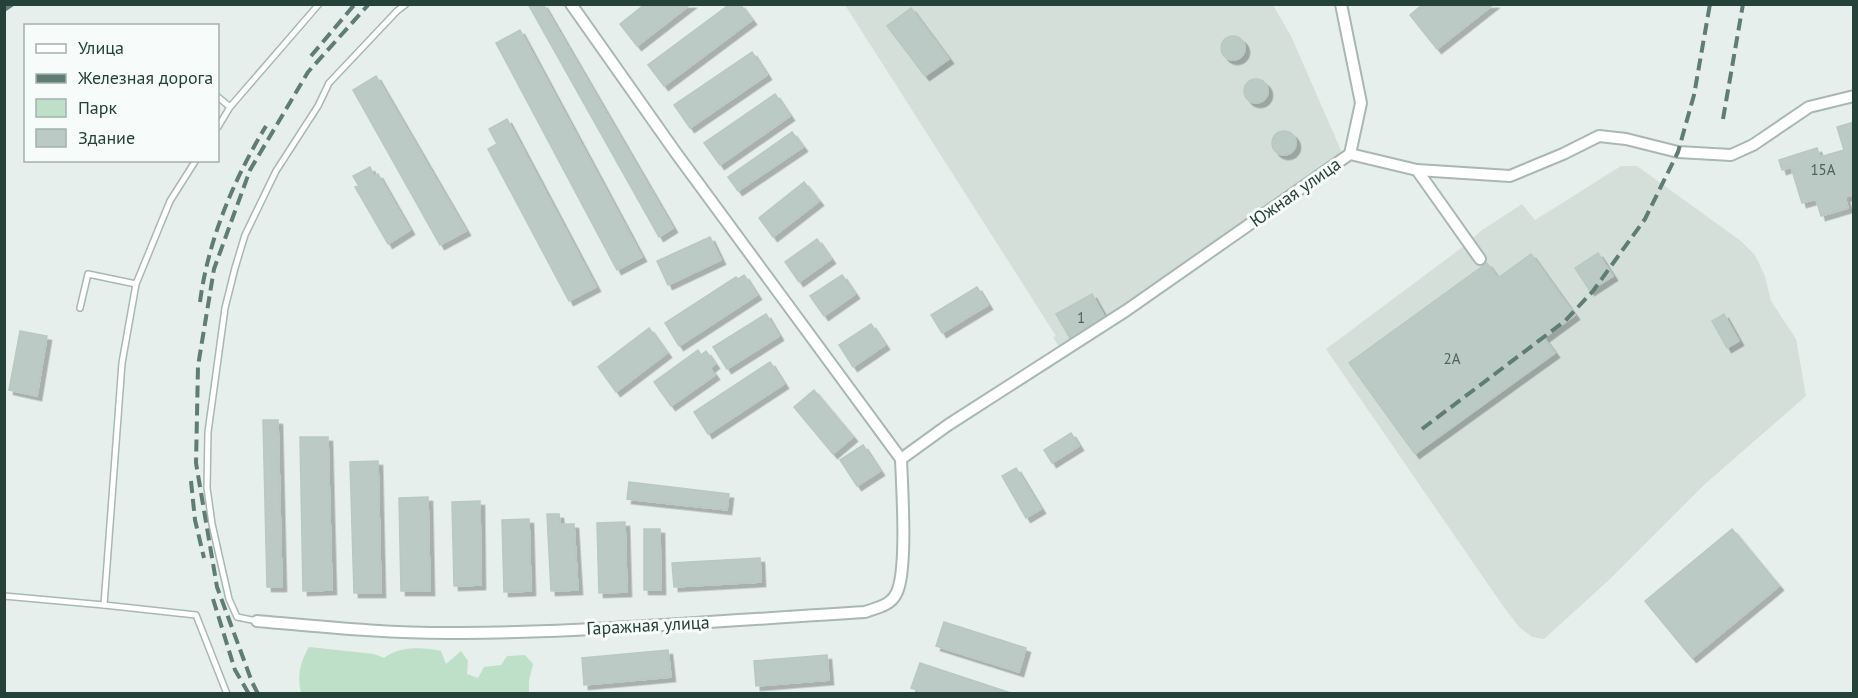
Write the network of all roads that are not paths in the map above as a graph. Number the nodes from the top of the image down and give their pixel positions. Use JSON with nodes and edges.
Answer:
{"nodes":[{"id":1,"x":319,"y":4,"type":"edge"},
{"id":2,"x":406,"y":4,"type":"edge"},
{"id":3,"x":571,"y":4,"type":"edge"},
{"id":4,"x":1341,"y":4,"type":"edge"},
{"id":5,"x":1854,"y":96,"type":"edge"},
{"id":6,"x":219,"y":98,"type":"edge"},
{"id":7,"x":230,"y":107,"type":"junction"},
{"id":8,"x":219,"y":125,"type":"edge"},
{"id":9,"x":1350,"y":153,"type":"junction"},
{"id":10,"x":195,"y":162,"type":"edge"},
{"id":11,"x":1417,"y":170,"type":"junction"},
{"id":12,"x":1480,"y":259,"type":"dead end"},
{"id":13,"x":136,"y":284,"type":"junction"},
{"id":14,"x":80,"y":308,"type":"dead end"},
{"id":15,"x":902,"y":459,"type":"junction"},
{"id":16,"x":4,"y":596,"type":"edge"},
{"id":17,"x":104,"y":605,"type":"junction"},
{"id":18,"x":257,"y":621,"type":"joint"},
{"id":19,"x":227,"y":693,"type":"edge"}],
"edges":[{"from":1,"to":7,"type":"lane"},
{"from":2,"to":18,"type":"lane"},
{"from":3,"to":15,"type":"street"},
{"from":4,"to":9,"type":"street"},
{"from":5,"to":11,"type":"street","name":"Южная улица"},
{"from":6,"to":7,"type":"lane"},
{"from":7,"to":8,"type":"lane"},
{"from":9,"to":11,"type":"street","name":"Южная улица"},
{"from":9,"to":15,"type":"street","name":"Южная улица"},
{"from":10,"to":13,"type":"lane"},
{"from":11,"to":12,"type":"street"},
{"from":13,"to":14,"type":"lane"},
{"from":13,"to":17,"type":"lane"},
{"from":15,"to":18,"type":"street","name":"Гаражная улица"},
{"from":16,"to":17,"type":"lane"},
{"from":17,"to":19,"type":"lane"}]}
